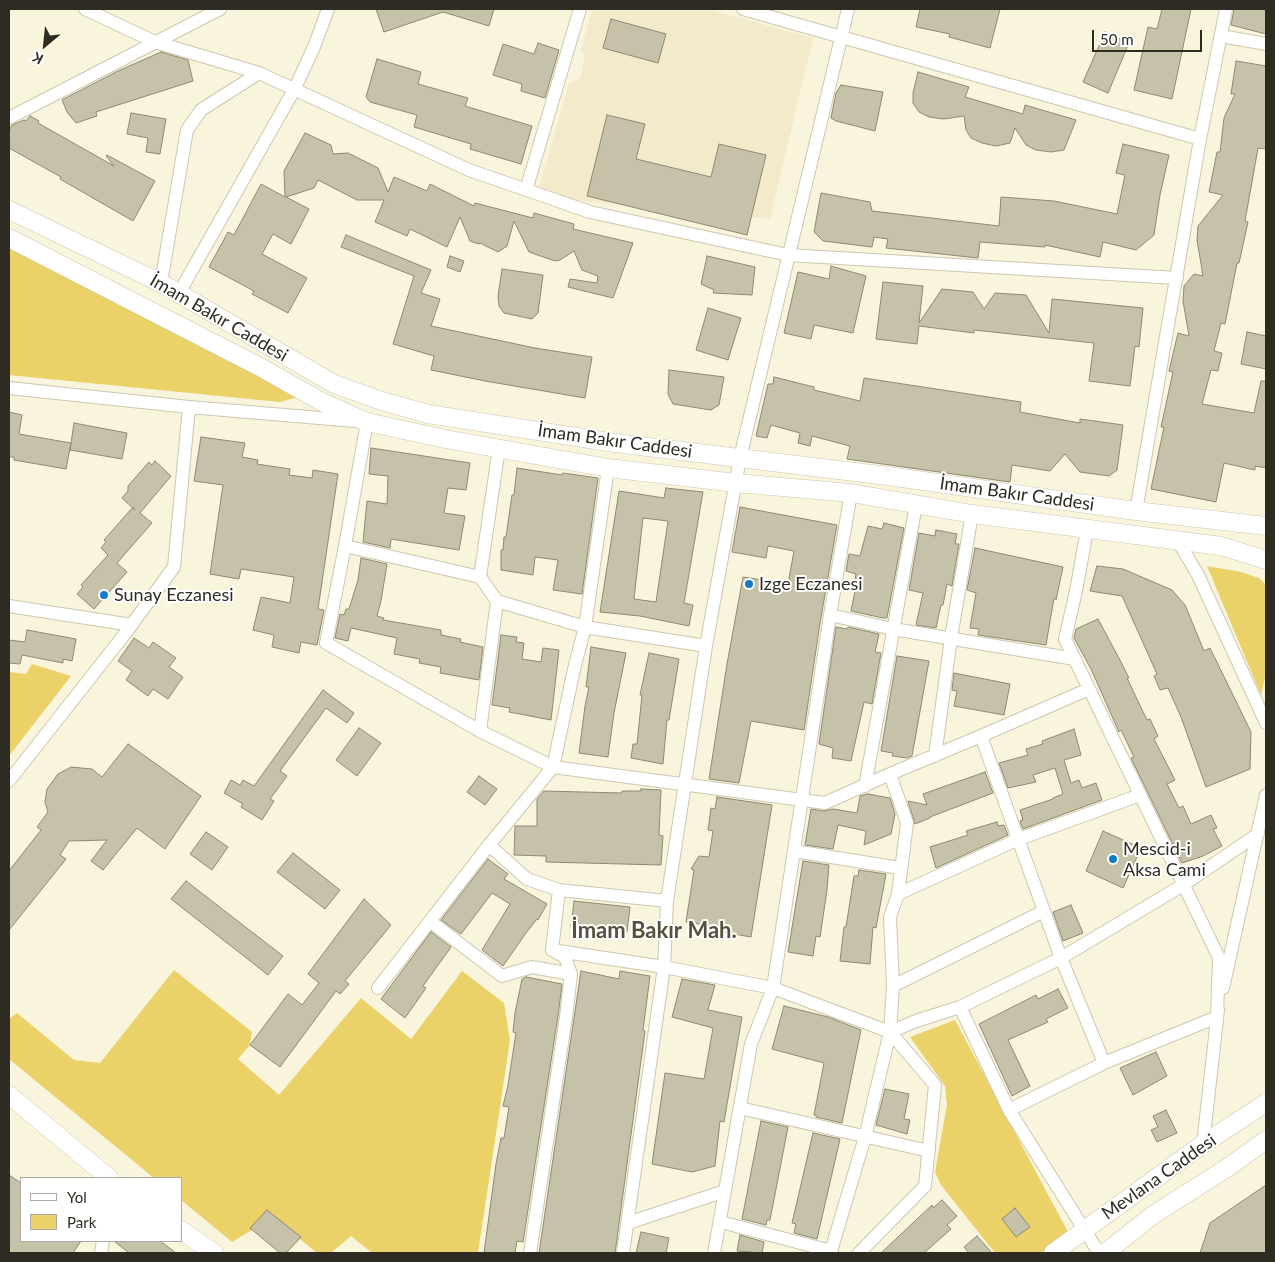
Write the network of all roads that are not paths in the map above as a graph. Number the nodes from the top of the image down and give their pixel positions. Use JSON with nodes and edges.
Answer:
{"nodes":[{"id":1,"x":85,"y":9,"type":"edge"},
{"id":2,"x":220,"y":9,"type":"edge"},
{"id":3,"x":328,"y":9,"type":"edge"},
{"id":4,"x":580,"y":9,"type":"edge"},
{"id":5,"x":743,"y":9,"type":"edge"},
{"id":6,"x":848,"y":9,"type":"edge"},
{"id":7,"x":1226,"y":9,"type":"edge"},
{"id":8,"x":1221,"y":36,"type":"junction"},
{"id":9,"x":841,"y":37,"type":"junction"},
{"id":10,"x":155,"y":42,"type":"junction"},
{"id":11,"x":1266,"y":44,"type":"edge"},
{"id":12,"x":259,"y":73,"type":"junction"},
{"id":13,"x":294,"y":90,"type":"junction"},
{"id":14,"x":9,"y":118,"type":"edge"},
{"id":15,"x":1200,"y":139,"type":"junction"},
{"id":16,"x":526,"y":190,"type":"junction"},
{"id":17,"x":9,"y":210,"type":"edge"},
{"id":18,"x":9,"y":238,"type":"edge"},
{"id":19,"x":788,"y":256,"type":"junction"},
{"id":20,"x":1177,"y":278,"type":"junction"},
{"id":21,"x":161,"y":283,"type":"junction"},
{"id":22,"x":179,"y":293,"type":"junction"},
{"id":23,"x":9,"y":388,"type":"edge"},
{"id":24,"x":189,"y":407,"type":"junction"},
{"id":25,"x":367,"y":422,"type":"junction"},
{"id":26,"x":498,"y":448,"type":"junction"},
{"id":27,"x":740,"y":458,"type":"junction"},
{"id":28,"x":608,"y":468,"type":"junction"},
{"id":29,"x":736,"y":483,"type":"junction"},
{"id":30,"x":851,"y":493,"type":"junction"},
{"id":31,"x":916,"y":505,"type":"junction"},
{"id":32,"x":1136,"y":511,"type":"junction"},
{"id":33,"x":972,"y":514,"type":"junction"},
{"id":34,"x":1266,"y":526,"type":"edge"},
{"id":35,"x":1087,"y":530,"type":"junction"},
{"id":36,"x":1178,"y":541,"type":"junction"},
{"id":37,"x":346,"y":546,"type":"junction"},
{"id":38,"x":1266,"y":560,"type":"edge"},
{"id":39,"x":480,"y":577,"type":"junction"},
{"id":40,"x":497,"y":601,"type":"junction"},
{"id":41,"x":9,"y":606,"type":"edge"},
{"id":42,"x":830,"y":615,"type":"junction"},
{"id":43,"x":132,"y":625,"type":"junction"},
{"id":44,"x":585,"y":627,"type":"junction"},
{"id":45,"x":892,"y":629,"type":"junction"},
{"id":46,"x":951,"y":638,"type":"junction"},
{"id":47,"x":706,"y":646,"type":"junction"},
{"id":48,"x":1075,"y":659,"type":"junction"},
{"id":49,"x":1089,"y":689,"type":"junction"},
{"id":50,"x":1266,"y":723,"type":"edge"},
{"id":51,"x":480,"y":731,"type":"junction"},
{"id":52,"x":981,"y":736,"type":"junction"},
{"id":53,"x":935,"y":756,"type":"junction"},
{"id":54,"x":554,"y":767,"type":"junction"},
{"id":55,"x":890,"y":774,"type":"junction"},
{"id":56,"x":9,"y":781,"type":"edge"},
{"id":57,"x":685,"y":785,"type":"junction"},
{"id":58,"x":865,"y":786,"type":"junction"},
{"id":59,"x":1140,"y":794,"type":"junction"},
{"id":60,"x":1266,"y":795,"type":"edge"},
{"id":61,"x":802,"y":800,"type":"junction"},
{"id":62,"x":1258,"y":834,"type":"junction"},
{"id":63,"x":1019,"y":839,"type":"junction"},
{"id":64,"x":489,"y":844,"type":"junction"},
{"id":65,"x":794,"y":851,"type":"junction"},
{"id":66,"x":900,"y":868,"type":"junction"},
{"id":67,"x":1183,"y":885,"type":"junction"},
{"id":68,"x":559,"y":890,"type":"junction"},
{"id":69,"x":898,"y":894,"type":"junction"},
{"id":70,"x":667,"y":901,"type":"junction"},
{"id":71,"x":1044,"y":911,"type":"junction"},
{"id":72,"x":430,"y":921,"type":"junction"},
{"id":73,"x":552,"y":950,"type":"junction"},
{"id":74,"x":1061,"y":958,"type":"junction"},
{"id":75,"x":664,"y":967,"type":"junction"},
{"id":76,"x":571,"y":974,"type":"junction"},
{"id":77,"x":893,"y":986,"type":"junction"},
{"id":78,"x":378,"y":988,"type":"dead end"},
{"id":79,"x":773,"y":988,"type":"junction"},
{"id":80,"x":960,"y":1007,"type":"junction"},
{"id":81,"x":1217,"y":1017,"type":"junction"},
{"id":82,"x":890,"y":1032,"type":"junction"},
{"id":83,"x":1104,"y":1063,"type":"junction"},
{"id":84,"x":9,"y":1095,"type":"edge"},
{"id":85,"x":1266,"y":1102,"type":"edge"},
{"id":86,"x":740,"y":1108,"type":"junction"},
{"id":87,"x":1009,"y":1110,"type":"junction"},
{"id":88,"x":865,"y":1137,"type":"junction"},
{"id":89,"x":1266,"y":1140,"type":"edge"},
{"id":90,"x":1203,"y":1144,"type":"junction"},
{"id":91,"x":929,"y":1150,"type":"junction"},
{"id":92,"x":108,"y":1177,"type":"edge"},
{"id":93,"x":725,"y":1191,"type":"junction"},
{"id":94,"x":720,"y":1222,"type":"junction"},
{"id":95,"x":628,"y":1223,"type":"junction"},
{"id":96,"x":1084,"y":1230,"type":"junction"},
{"id":97,"x":182,"y":1231,"type":"edge"},
{"id":98,"x":832,"y":1252,"type":"edge"},
{"id":99,"x":214,"y":1253,"type":"edge"},
{"id":100,"x":530,"y":1253,"type":"edge"},
{"id":101,"x":622,"y":1253,"type":"edge"},
{"id":102,"x":714,"y":1253,"type":"edge"},
{"id":103,"x":859,"y":1253,"type":"edge"},
{"id":104,"x":1054,"y":1253,"type":"edge"},
{"id":105,"x":1099,"y":1253,"type":"edge"},
{"id":106,"x":1105,"y":1253,"type":"edge"}],
"edges":[{"from":1,"to":10,"type":"street"},
{"from":2,"to":10,"type":"street"},
{"from":3,"to":13,"type":"street"},
{"from":4,"to":16,"type":"street"},
{"from":5,"to":9,"type":"street"},
{"from":6,"to":9,"type":"street"},
{"from":7,"to":8,"type":"street"},
{"from":8,"to":11,"type":"street"},
{"from":8,"to":15,"type":"street"},
{"from":9,"to":15,"type":"street"},
{"from":9,"to":19,"type":"street"},
{"from":10,"to":12,"type":"street"},
{"from":10,"to":14,"type":"street"},
{"from":12,"to":13,"type":"street"},
{"from":12,"to":21,"type":"street"},
{"from":13,"to":16,"type":"street"},
{"from":13,"to":22,"type":"street"},
{"from":15,"to":20,"type":"street"},
{"from":16,"to":19,"type":"street"},
{"from":17,"to":21,"type":"main road","name":"İmam Bakır Caddesi"},
{"from":18,"to":25,"type":"main road"},
{"from":19,"to":20,"type":"street"},
{"from":19,"to":27,"type":"street"},
{"from":20,"to":32,"type":"street"},
{"from":21,"to":22,"type":"main road","name":"İmam Bakır Caddesi"},
{"from":22,"to":27,"type":"main road","name":"İmam Bakır Caddesi"},
{"from":23,"to":24,"type":"street"},
{"from":24,"to":25,"type":"street"},
{"from":24,"to":43,"type":"street"},
{"from":25,"to":26,"type":"main road"},
{"from":25,"to":37,"type":"street"},
{"from":26,"to":28,"type":"main road"},
{"from":26,"to":39,"type":"street"},
{"from":27,"to":29,"type":"street"},
{"from":27,"to":32,"type":"main road","name":"İmam Bakır Caddesi"},
{"from":28,"to":29,"type":"main road"},
{"from":28,"to":44,"type":"street"},
{"from":29,"to":30,"type":"main road"},
{"from":29,"to":47,"type":"street"},
{"from":30,"to":31,"type":"main road"},
{"from":30,"to":42,"type":"street"},
{"from":31,"to":33,"type":"main road"},
{"from":31,"to":45,"type":"street"},
{"from":32,"to":34,"type":"main road","name":"İmam Bakır Caddesi"},
{"from":33,"to":35,"type":"main road"},
{"from":33,"to":46,"type":"street"},
{"from":35,"to":36,"type":"main road"},
{"from":35,"to":48,"type":"street"},
{"from":36,"to":38,"type":"main road"},
{"from":36,"to":50,"type":"street"},
{"from":37,"to":39,"type":"street"},
{"from":37,"to":51,"type":"street"},
{"from":39,"to":40,"type":"street"},
{"from":40,"to":44,"type":"street"},
{"from":40,"to":51,"type":"street"},
{"from":41,"to":43,"type":"street"},
{"from":42,"to":45,"type":"street"},
{"from":42,"to":61,"type":"street"},
{"from":43,"to":56,"type":"street"},
{"from":44,"to":47,"type":"street"},
{"from":44,"to":54,"type":"street"},
{"from":45,"to":46,"type":"street"},
{"from":45,"to":58,"type":"street"},
{"from":46,"to":48,"type":"street"},
{"from":46,"to":53,"type":"street"},
{"from":47,"to":57,"type":"street"},
{"from":48,"to":49,"type":"street"},
{"from":49,"to":52,"type":"street"},
{"from":49,"to":59,"type":"street"},
{"from":51,"to":54,"type":"street"},
{"from":52,"to":53,"type":"street"},
{"from":52,"to":63,"type":"street"},
{"from":53,"to":55,"type":"street"},
{"from":54,"to":57,"type":"street"},
{"from":54,"to":64,"type":"street"},
{"from":55,"to":58,"type":"street"},
{"from":55,"to":66,"type":"street"},
{"from":57,"to":61,"type":"street"},
{"from":57,"to":70,"type":"street"},
{"from":58,"to":61,"type":"street"},
{"from":59,"to":63,"type":"street"},
{"from":59,"to":67,"type":"street"},
{"from":60,"to":62,"type":"street"},
{"from":61,"to":65,"type":"street"},
{"from":62,"to":67,"type":"street"},
{"from":62,"to":81,"type":"street"},
{"from":63,"to":69,"type":"street"},
{"from":63,"to":71,"type":"street"},
{"from":64,"to":68,"type":"street"},
{"from":64,"to":72,"type":"street"},
{"from":65,"to":66,"type":"street"},
{"from":65,"to":79,"type":"street"},
{"from":66,"to":69,"type":"street"},
{"from":67,"to":74,"type":"street"},
{"from":67,"to":81,"type":"street"},
{"from":68,"to":70,"type":"street"},
{"from":68,"to":73,"type":"street"},
{"from":69,"to":77,"type":"street"},
{"from":70,"to":75,"type":"street"},
{"from":71,"to":74,"type":"street"},
{"from":71,"to":77,"type":"street"},
{"from":72,"to":76,"type":"street"},
{"from":72,"to":78,"type":"street"},
{"from":73,"to":75,"type":"street"},
{"from":73,"to":76,"type":"street"},
{"from":74,"to":80,"type":"street"},
{"from":74,"to":83,"type":"street"},
{"from":75,"to":79,"type":"street"},
{"from":75,"to":95,"type":"street"},
{"from":76,"to":100,"type":"street"},
{"from":77,"to":82,"type":"street"},
{"from":79,"to":82,"type":"street"},
{"from":79,"to":86,"type":"street"},
{"from":80,"to":82,"type":"street"},
{"from":80,"to":87,"type":"street"},
{"from":81,"to":83,"type":"street"},
{"from":81,"to":90,"type":"street"},
{"from":82,"to":88,"type":"street"},
{"from":82,"to":91,"type":"street"},
{"from":83,"to":87,"type":"street"},
{"from":84,"to":92,"type":"main road"},
{"from":85,"to":90,"type":"main road","name":"Mevlana Caddesi"},
{"from":86,"to":88,"type":"street"},
{"from":86,"to":93,"type":"street"},
{"from":87,"to":96,"type":"street"},
{"from":88,"to":91,"type":"street"},
{"from":88,"to":98,"type":"street"},
{"from":89,"to":106,"type":"main road","name":"Mevlana Caddesi"},
{"from":90,"to":96,"type":"main road","name":"Mevlana Caddesi"},
{"from":91,"to":103,"type":"street"},
{"from":93,"to":94,"type":"street"},
{"from":93,"to":95,"type":"street"},
{"from":94,"to":98,"type":"street"},
{"from":94,"to":102,"type":"street"},
{"from":95,"to":101,"type":"street"},
{"from":96,"to":104,"type":"main road","name":"Mevlana Caddesi"},
{"from":96,"to":105,"type":"street"},
{"from":97,"to":99,"type":"main road"}]}
